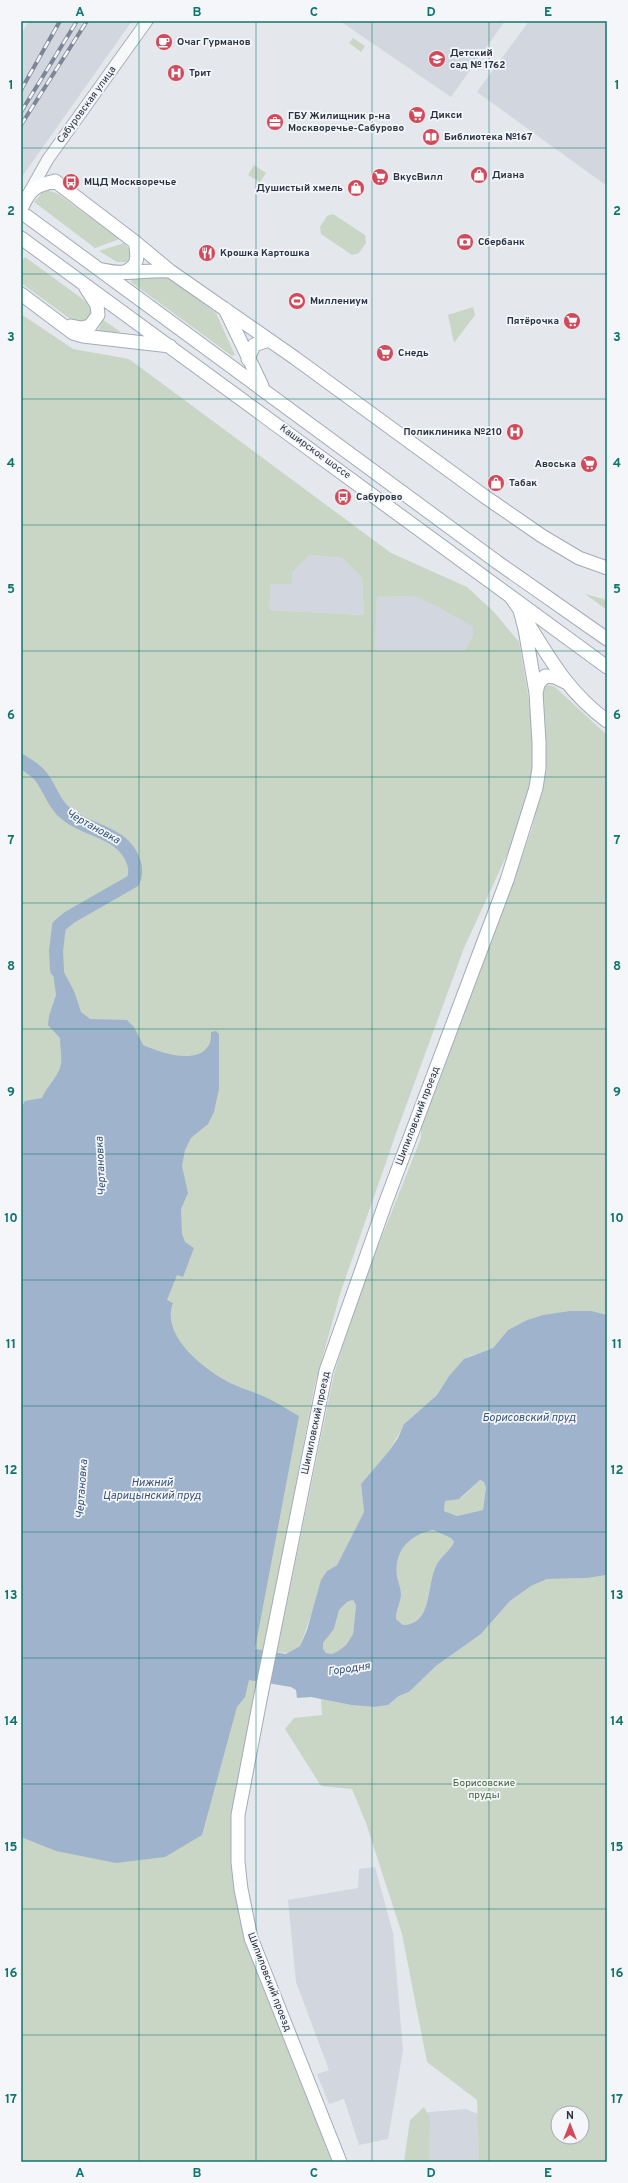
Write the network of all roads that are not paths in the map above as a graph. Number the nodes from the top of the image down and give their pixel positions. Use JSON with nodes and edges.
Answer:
{"nodes":[{"id":1,"x":147,"y":21,"type":"edge"},
{"id":2,"x":30,"y":191,"type":"junction"},
{"id":3,"x":21,"y":209,"type":"edge"},
{"id":4,"x":21,"y":212,"type":"edge"},
{"id":5,"x":25,"y":241,"type":"edge"},
{"id":6,"x":135,"y":242,"type":"junction"},
{"id":7,"x":96,"y":268,"type":"junction"},
{"id":8,"x":170,"y":271,"type":"junction"},
{"id":9,"x":119,"y":274,"type":"junction"},
{"id":10,"x":80,"y":280,"type":"junction"},
{"id":11,"x":21,"y":294,"type":"edge"},
{"id":12,"x":225,"y":309,"type":"junction"},
{"id":13,"x":61,"y":323,"type":"junction"},
{"id":14,"x":269,"y":340,"type":"junction"},
{"id":15,"x":170,"y":346,"type":"junction"},
{"id":16,"x":248,"y":359,"type":"junction"},
{"id":17,"x":266,"y":391,"type":"junction"},
{"id":18,"x":607,"y":568,"type":"edge"},
{"id":19,"x":511,"y":597,"type":"junction"},
{"id":20,"x":520,"y":610,"type":"junction"},
{"id":21,"x":607,"y":639,"type":"edge"},
{"id":22,"x":607,"y":667,"type":"edge"},
{"id":23,"x":565,"y":682,"type":"junction"},
{"id":24,"x":536,"y":693,"type":"junction"},
{"id":25,"x":607,"y":721,"type":"edge"},
{"id":26,"x":340,"y":2162,"type":"edge"}],
"edges":[{"from":1,"to":2,"type":"street","name":"Сабуровская улица"},
{"from":2,"to":3,"type":"main road"},
{"from":2,"to":6,"type":"main road"},
{"from":4,"to":7,"type":"main road","name":"Каширское шоссе"},
{"from":5,"to":10,"type":"main road","name":"Каширское шоссе"},
{"from":6,"to":8,"type":"main road"},
{"from":6,"to":9,"type":"main road"},
{"from":7,"to":9,"type":"main road"},
{"from":7,"to":17,"type":"main road","name":"Каширское шоссе"},
{"from":8,"to":9,"type":"main road"},
{"from":8,"to":12,"type":"main road"},
{"from":10,"to":13,"type":"main road"},
{"from":10,"to":15,"type":"main road","name":"Каширское шоссе"},
{"from":11,"to":13,"type":"main road"},
{"from":12,"to":14,"type":"main road"},
{"from":12,"to":16,"type":"main road"},
{"from":13,"to":15,"type":"main road"},
{"from":14,"to":16,"type":"main road"},
{"from":14,"to":18,"type":"main road"},
{"from":15,"to":19,"type":"main road","name":"Каширское шоссе"},
{"from":16,"to":17,"type":"main road"},
{"from":17,"to":21,"type":"main road","name":"Каширское шоссе"},
{"from":19,"to":20,"type":"main road","name":"Шипиловский проезд"},
{"from":19,"to":22,"type":"main road","name":"Каширское шоссе"},
{"from":20,"to":23,"type":"main road"},
{"from":20,"to":24,"type":"main road","name":"Шипиловский проезд"},
{"from":23,"to":24,"type":"main road"},
{"from":23,"to":25,"type":"main road"},
{"from":24,"to":26,"type":"main road","name":"Шипиловский проезд"}]}
